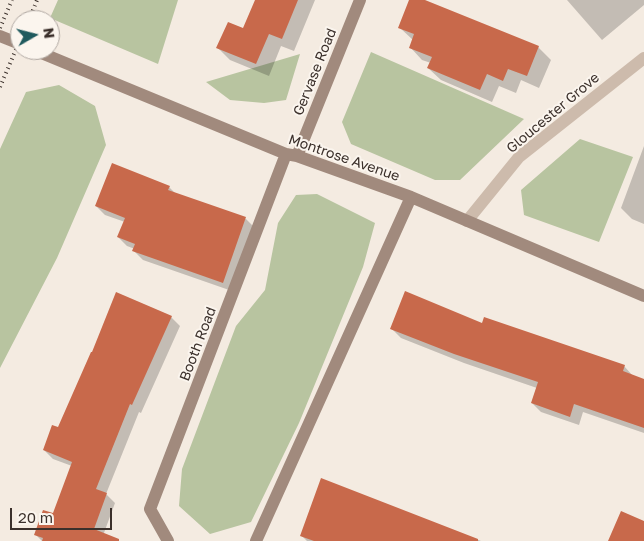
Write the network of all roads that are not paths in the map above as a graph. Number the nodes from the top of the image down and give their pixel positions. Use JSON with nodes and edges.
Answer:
{"nodes":[{"id":1,"x":360,"y":0,"type":"edge"},
{"id":2,"x":644,"y":58,"type":"edge"},
{"id":3,"x":59,"y":60,"type":"edge"},
{"id":4,"x":292,"y":155,"type":"junction"},
{"id":5,"x":411,"y":197,"type":"junction"},
{"id":6,"x":467,"y":221,"type":"junction"},
{"id":7,"x":644,"y":296,"type":"edge"},
{"id":8,"x":168,"y":541,"type":"edge"},
{"id":9,"x":256,"y":541,"type":"edge"}],
"edges":[{"from":1,"to":4,"type":"street","name":"Gervase Road"},
{"from":2,"to":6,"type":"street","name":"Gloucester Grove"},
{"from":3,"to":4,"type":"street","name":"Montrose Avenue"},
{"from":4,"to":5,"type":"street","name":"Montrose Avenue"},
{"from":4,"to":8,"type":"street","name":"Booth Road"},
{"from":5,"to":6,"type":"street","name":"Montrose Avenue"},
{"from":5,"to":9,"type":"street"},
{"from":6,"to":7,"type":"street","name":"Montrose Avenue"}]}
